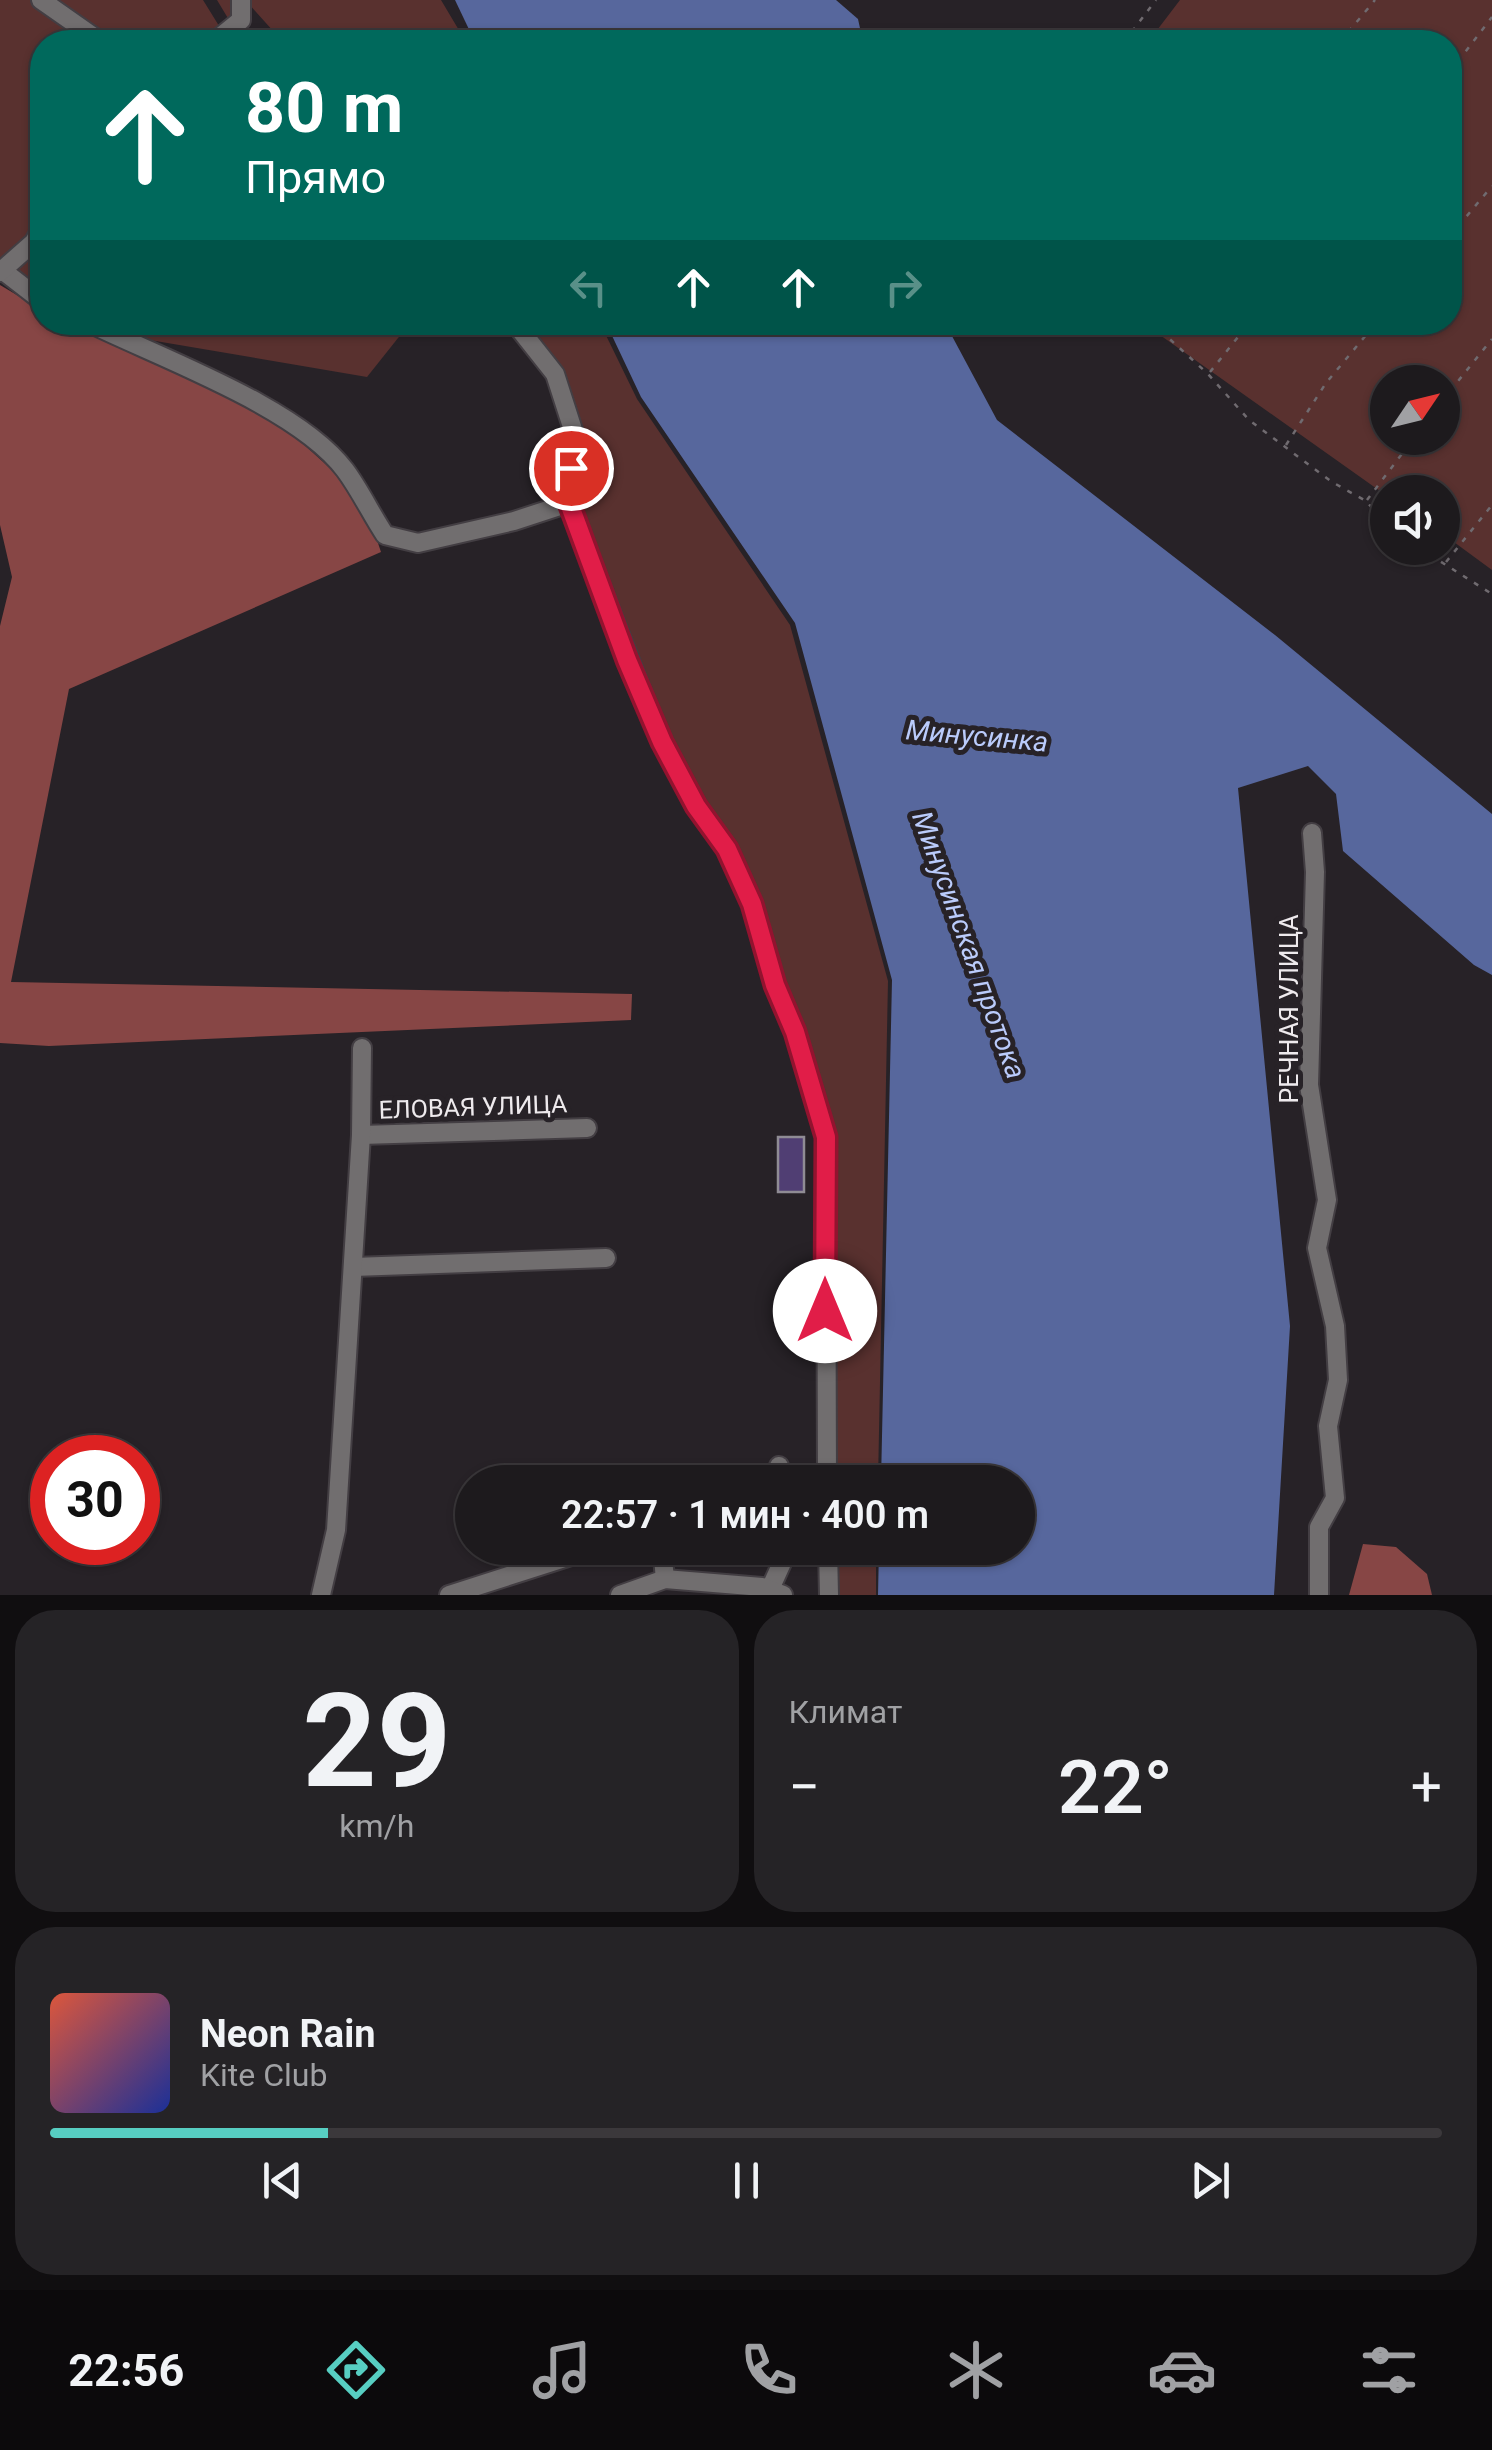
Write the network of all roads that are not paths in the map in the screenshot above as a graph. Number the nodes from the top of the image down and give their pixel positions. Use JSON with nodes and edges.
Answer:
{"nodes":[{"id":1,"x":41,"y":0,"type":"edge"},
{"id":2,"x":241,"y":0,"type":"edge"},
{"id":3,"x":84,"y":30,"type":"edge"},
{"id":4,"x":229,"y":30,"type":"edge"},
{"id":5,"x":30,"y":246,"type":"edge"},
{"id":6,"x":1,"y":271,"type":"edge"},
{"id":7,"x":30,"y":292,"type":"edge"},
{"id":8,"x":115,"y":335,"type":"edge"},
{"id":9,"x":524,"y":335,"type":"edge"},
{"id":10,"x":569,"y":503,"type":"junction"},
{"id":11,"x":1312,"y":834,"type":"dead end"},
{"id":12,"x":362,"y":1048,"type":"dead end"},
{"id":13,"x":587,"y":1128,"type":"dead end"},
{"id":14,"x":361,"y":1135,"type":"junction"},
{"id":15,"x":606,"y":1258,"type":"dead end"},
{"id":16,"x":352,"y":1267,"type":"junction"},
{"id":17,"x":827,"y":1465,"type":"edge"},
{"id":18,"x":543,"y":1565,"type":"edge"},
{"id":19,"x":664,"y":1565,"type":"edge"},
{"id":20,"x":781,"y":1565,"type":"edge"},
{"id":21,"x":828,"y":1565,"type":"edge"},
{"id":22,"x":665,"y":1580,"type":"junction"},
{"id":23,"x":774,"y":1592,"type":"edge"},
{"id":24,"x":322,"y":1595,"type":"edge"},
{"id":25,"x":449,"y":1595,"type":"edge"},
{"id":26,"x":620,"y":1595,"type":"edge"},
{"id":27,"x":829,"y":1595,"type":"edge"},
{"id":28,"x":1319,"y":1595,"type":"edge"}],
"edges":[{"from":1,"to":3,"type":"street"},
{"from":2,"to":4,"type":"street"},
{"from":5,"to":6,"type":"street"},
{"from":6,"to":7,"type":"street"},
{"from":8,"to":10,"type":"street"},
{"from":9,"to":10,"type":"street"},
{"from":10,"to":17,"type":"street"},
{"from":11,"to":28,"type":"street","name":"РЕЧНАЯ УЛИЦА"},
{"from":12,"to":14,"type":"street"},
{"from":13,"to":14,"type":"street","name":"ЕЛОВАЯ УЛИЦА"},
{"from":14,"to":16,"type":"street"},
{"from":15,"to":16,"type":"street"},
{"from":16,"to":24,"type":"street"},
{"from":18,"to":25,"type":"street"},
{"from":19,"to":22,"type":"street"},
{"from":20,"to":23,"type":"street"},
{"from":21,"to":27,"type":"street"},
{"from":22,"to":23,"type":"street"},
{"from":22,"to":26,"type":"street"}]}
